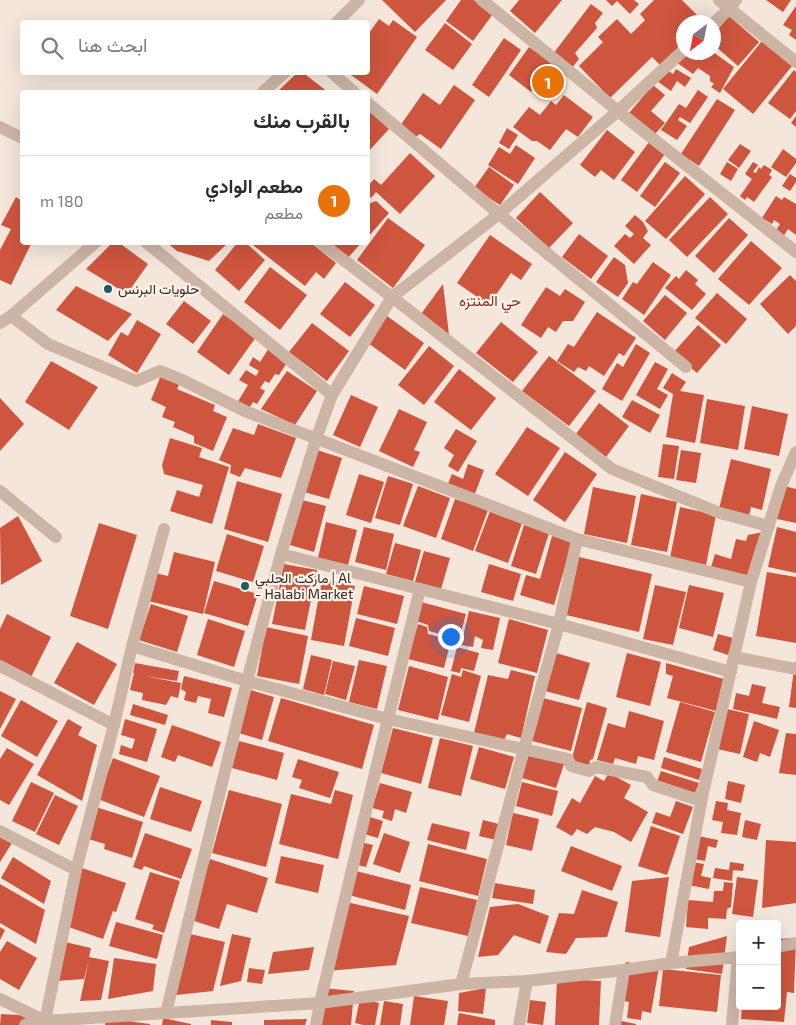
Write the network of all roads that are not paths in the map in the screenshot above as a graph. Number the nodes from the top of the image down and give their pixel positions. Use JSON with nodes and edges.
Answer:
{"nodes":[{"id":1,"x":359,"y":0,"type":"edge"},
{"id":2,"x":482,"y":0,"type":"edge"},
{"id":3,"x":719,"y":0,"type":"edge"},
{"id":4,"x":732,"y":4,"type":"edge"},
{"id":5,"x":721,"y":16,"type":"edge"},
{"id":6,"x":339,"y":20,"type":"edge"},
{"id":7,"x":676,"y":57,"type":"edge"},
{"id":8,"x":796,"y":62,"type":"edge"},
{"id":9,"x":282,"y":75,"type":"edge"},
{"id":10,"x":334,"y":75,"type":"edge"},
{"id":11,"x":265,"y":90,"type":"edge"},
{"id":12,"x":352,"y":90,"type":"edge"},
{"id":13,"x":370,"y":106,"type":"edge"},
{"id":14,"x":618,"y":111,"type":"junction"},
{"id":15,"x":0,"y":127,"type":"edge"},
{"id":16,"x":20,"y":137,"type":"edge"},
{"id":17,"x":499,"y":214,"type":"junction"},
{"id":18,"x":93,"y":245,"type":"edge"},
{"id":19,"x":150,"y":245,"type":"edge"},
{"id":20,"x":324,"y":245,"type":"edge"},
{"id":21,"x":796,"y":252,"type":"edge"},
{"id":22,"x":392,"y":297,"type":"junction"},
{"id":23,"x":11,"y":316,"type":"junction"},
{"id":24,"x":0,"y":323,"type":"edge"},
{"id":25,"x":686,"y":367,"type":"dead end"},
{"id":26,"x":332,"y":395,"type":"junction"},
{"id":27,"x":316,"y":439,"type":"junction"},
{"id":28,"x":796,"y":452,"type":"edge"},
{"id":29,"x":0,"y":490,"type":"edge"},
{"id":30,"x":769,"y":526,"type":"junction"},
{"id":31,"x":164,"y":529,"type":"dead end"},
{"id":32,"x":56,"y":537,"type":"dead end"},
{"id":33,"x":577,"y":539,"type":"junction"},
{"id":34,"x":281,"y":554,"type":"junction"},
{"id":35,"x":751,"y":582,"type":"junction"},
{"id":36,"x":420,"y":589,"type":"junction"},
{"id":37,"x":560,"y":624,"type":"junction"},
{"id":38,"x":132,"y":646,"type":"junction"},
{"id":39,"x":734,"y":656,"type":"junction"},
{"id":40,"x":0,"y":666,"type":"edge"},
{"id":41,"x":796,"y":669,"type":"edge"},
{"id":42,"x":731,"y":672,"type":"junction"},
{"id":43,"x":246,"y":681,"type":"junction"},
{"id":44,"x":388,"y":719,"type":"junction"},
{"id":45,"x":114,"y":725,"type":"junction"},
{"id":46,"x":524,"y":750,"type":"junction"},
{"id":47,"x":703,"y":793,"type":"junction"},
{"id":48,"x":0,"y":831,"type":"edge"},
{"id":49,"x":76,"y":870,"type":"junction"},
{"id":50,"x":796,"y":943,"type":"edge"},
{"id":51,"x":781,"y":946,"type":"edge"},
{"id":52,"x":736,"y":957,"type":"edge"},
{"id":53,"x":671,"y":963,"type":"junction"},
{"id":54,"x":738,"y":965,"type":"edge"},
{"id":55,"x":624,"y":970,"type":"junction"},
{"id":56,"x":527,"y":981,"type":"junction"},
{"id":57,"x":461,"y":984,"type":"junction"},
{"id":58,"x":0,"y":999,"type":"edge"},
{"id":59,"x":320,"y":1003,"type":"junction"},
{"id":60,"x":166,"y":1013,"type":"junction"},
{"id":61,"x":45,"y":1021,"type":"junction"},
{"id":62,"x":24,"y":1025,"type":"edge"},
{"id":63,"x":316,"y":1025,"type":"edge"},
{"id":64,"x":519,"y":1025,"type":"edge"},
{"id":65,"x":615,"y":1025,"type":"edge"},
{"id":66,"x":732,"y":1025,"type":"edge"}],
"edges":[{"from":1,"to":6,"type":"street"},
{"from":2,"to":14,"type":"street"},
{"from":3,"to":4,"type":"street"},
{"from":4,"to":5,"type":"street"},
{"from":4,"to":8,"type":"street"},
{"from":7,"to":14,"type":"street"},
{"from":9,"to":11,"type":"street"},
{"from":10,"to":12,"type":"street"},
{"from":13,"to":17,"type":"street"},
{"from":14,"to":17,"type":"street"},
{"from":14,"to":21,"type":"street"},
{"from":15,"to":16,"type":"street"},
{"from":17,"to":22,"type":"street"},
{"from":17,"to":25,"type":"street"},
{"from":18,"to":23,"type":"street"},
{"from":19,"to":26,"type":"street"},
{"from":20,"to":22,"type":"street"},
{"from":22,"to":26,"type":"street"},
{"from":22,"to":30,"type":"street"},
{"from":23,"to":24,"type":"street"},
{"from":23,"to":27,"type":"street"},
{"from":26,"to":27,"type":"street"},
{"from":27,"to":33,"type":"street"},
{"from":27,"to":34,"type":"street"},
{"from":28,"to":30,"type":"street"},
{"from":29,"to":32,"type":"street"},
{"from":30,"to":35,"type":"street"},
{"from":31,"to":38,"type":"street"},
{"from":33,"to":35,"type":"street"},
{"from":33,"to":37,"type":"street"},
{"from":34,"to":36,"type":"street"},
{"from":34,"to":43,"type":"street"},
{"from":35,"to":39,"type":"street"},
{"from":36,"to":37,"type":"street"},
{"from":36,"to":44,"type":"street"},
{"from":37,"to":42,"type":"street"},
{"from":37,"to":46,"type":"street"},
{"from":38,"to":43,"type":"street"},
{"from":38,"to":45,"type":"street"},
{"from":39,"to":41,"type":"street"},
{"from":39,"to":42,"type":"street"},
{"from":40,"to":45,"type":"street"},
{"from":42,"to":47,"type":"street"},
{"from":43,"to":44,"type":"street"},
{"from":43,"to":60,"type":"street"},
{"from":44,"to":46,"type":"street"},
{"from":44,"to":59,"type":"street"},
{"from":45,"to":49,"type":"street"},
{"from":46,"to":47,"type":"street"},
{"from":46,"to":57,"type":"street"},
{"from":47,"to":53,"type":"street"},
{"from":48,"to":49,"type":"street"},
{"from":49,"to":61,"type":"street"},
{"from":50,"to":51,"type":"street"},
{"from":52,"to":53,"type":"street"},
{"from":53,"to":55,"type":"street"},
{"from":54,"to":66,"type":"street"},
{"from":55,"to":56,"type":"street"},
{"from":55,"to":65,"type":"street"},
{"from":56,"to":57,"type":"street"},
{"from":56,"to":64,"type":"street"},
{"from":57,"to":59,"type":"street"},
{"from":58,"to":61,"type":"street"},
{"from":59,"to":60,"type":"street"},
{"from":59,"to":63,"type":"street"},
{"from":60,"to":61,"type":"street"},
{"from":61,"to":62,"type":"street"}]}
